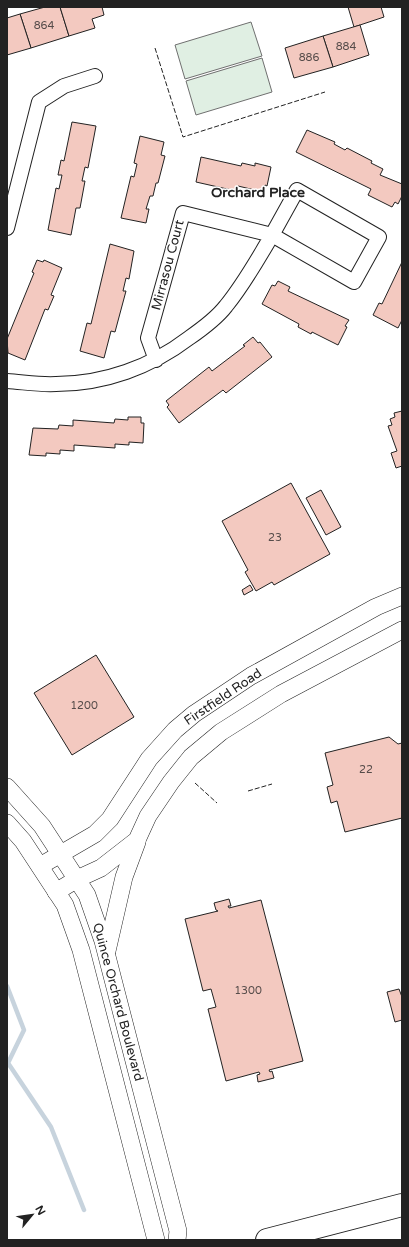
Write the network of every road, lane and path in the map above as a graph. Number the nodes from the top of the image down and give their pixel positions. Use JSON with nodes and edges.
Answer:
{"nodes":[{"id":1,"x":95,"y":76,"type":"dead end"},
{"id":2,"x":7,"y":228,"type":"edge"},
{"id":3,"x":272,"y":234,"type":"junction"},
{"id":4,"x":156,"y":360,"type":"junction"},
{"id":5,"x":7,"y":381,"type":"edge"},
{"id":6,"x":402,"y":596,"type":"edge"},
{"id":7,"x":402,"y":630,"type":"edge"},
{"id":8,"x":7,"y":787,"type":"edge"},
{"id":9,"x":7,"y":823,"type":"edge"},
{"id":10,"x":137,"y":840,"type":"junction"},
{"id":11,"x":61,"y":854,"type":"junction"},
{"id":12,"x":40,"y":866,"type":"junction"},
{"id":13,"x":77,"y":879,"type":"junction"},
{"id":14,"x":56,"y":892,"type":"junction"},
{"id":15,"x":107,"y":954,"type":"junction"},
{"id":16,"x":402,"y":1205,"type":"edge"},
{"id":17,"x":156,"y":1240,"type":"edge"},
{"id":18,"x":177,"y":1240,"type":"edge"},
{"id":19,"x":267,"y":1240,"type":"edge"}],
"edges":[{"from":1,"to":2,"type":"street"},
{"from":3,"to":3,"type":"street"},
{"from":3,"to":4,"type":"street"},
{"from":3,"to":4,"type":"street","name":"Mirrasou Court"},
{"from":4,"to":5,"type":"street"},
{"from":6,"to":11,"type":"street","name":"Firstfield Road"},
{"from":7,"to":10,"type":"street","name":"Firstfield Road"},
{"from":8,"to":11,"type":"street","name":"Quince Orchard Boulevard"},
{"from":9,"to":12,"type":"street","name":"Quince Orchard Boulevard"},
{"from":10,"to":13,"type":"street","name":"Firstfield Road"},
{"from":10,"to":15,"type":"street"},
{"from":11,"to":12,"type":"street","name":"Firstfield Road"},
{"from":11,"to":13,"type":"street","name":"Quince Orchard Boulevard"},
{"from":12,"to":14,"type":"street","name":"Quince Orchard Boulevard"},
{"from":13,"to":14,"type":"street","name":"Firstfield Road"},
{"from":13,"to":15,"type":"street","name":"Quince Orchard Boulevard"},
{"from":14,"to":17,"type":"street","name":"Quince Orchard Boulevard"},
{"from":15,"to":18,"type":"street","name":"Quince Orchard Boulevard"},
{"from":16,"to":19,"type":"main road"}]}
